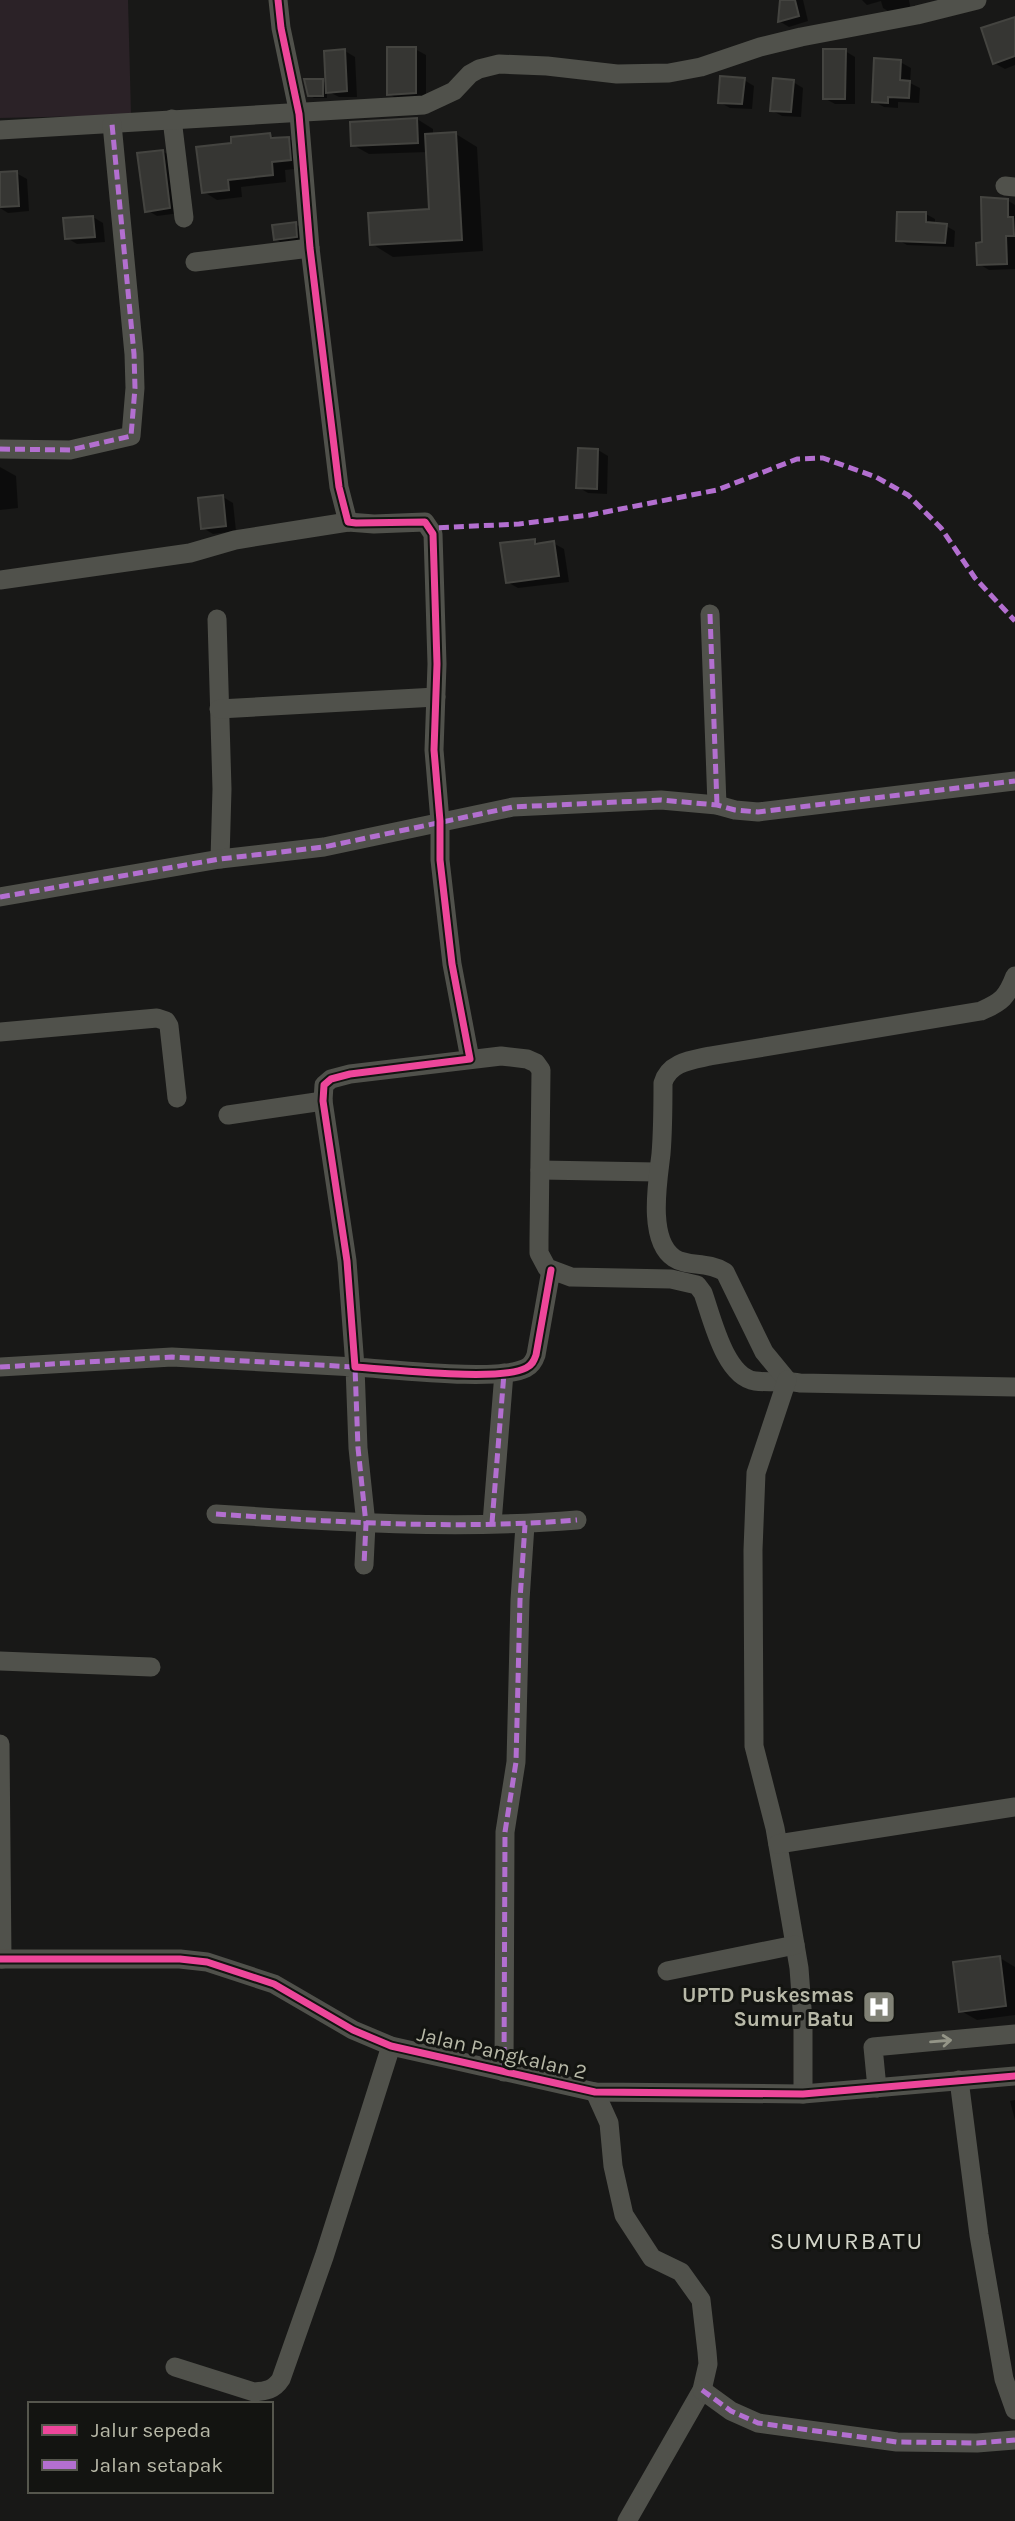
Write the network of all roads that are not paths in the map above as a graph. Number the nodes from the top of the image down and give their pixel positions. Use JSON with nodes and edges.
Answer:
{"nodes":[{"id":1,"x":278,"y":0,"type":"edge"},
{"id":2,"x":977,"y":0,"type":"edge"},
{"id":3,"x":299,"y":114,"type":"junction"},
{"id":4,"x":172,"y":119,"type":"junction"},
{"id":5,"x":112,"y":124,"type":"junction"},
{"id":6,"x":0,"y":130,"type":"edge"},
{"id":7,"x":184,"y":218,"type":"dead end"},
{"id":8,"x":310,"y":248,"type":"junction"},
{"id":9,"x":195,"y":262,"type":"dead end"},
{"id":10,"x":0,"y":449,"type":"edge"},
{"id":11,"x":348,"y":522,"type":"junction"},
{"id":12,"x":0,"y":580,"type":"edge"},
{"id":13,"x":710,"y":614,"type":"dead end"},
{"id":14,"x":217,"y":619,"type":"dead end"},
{"id":15,"x":436,"y":697,"type":"junction"},
{"id":16,"x":219,"y":709,"type":"junction"},
{"id":17,"x":1015,"y":781,"type":"edge"},
{"id":18,"x":717,"y":805,"type":"junction"},
{"id":19,"x":440,"y":821,"type":"junction"},
{"id":20,"x":220,"y":859,"type":"junction"},
{"id":21,"x":0,"y":897,"type":"edge"},
{"id":22,"x":1015,"y":975,"type":"edge"},
{"id":23,"x":0,"y":1032,"type":"edge"},
{"id":24,"x":470,"y":1059,"type":"junction"},
{"id":25,"x":177,"y":1098,"type":"dead end"},
{"id":26,"x":323,"y":1101,"type":"junction"},
{"id":27,"x":228,"y":1115,"type":"dead end"},
{"id":28,"x":540,"y":1170,"type":"junction"},
{"id":29,"x":657,"y":1172,"type":"junction"},
{"id":30,"x":551,"y":1270,"type":"junction"},
{"id":31,"x":0,"y":1367,"type":"edge"},
{"id":32,"x":355,"y":1367,"type":"junction"},
{"id":33,"x":504,"y":1373,"type":"junction"},
{"id":34,"x":787,"y":1380,"type":"junction"},
{"id":35,"x":1015,"y":1387,"type":"edge"},
{"id":36,"x":216,"y":1514,"type":"dead end"},
{"id":37,"x":577,"y":1520,"type":"dead end"},
{"id":38,"x":366,"y":1524,"type":"junction"},
{"id":39,"x":492,"y":1524,"type":"junction"},
{"id":40,"x":525,"y":1525,"type":"junction"},
{"id":41,"x":364,"y":1565,"type":"dead end"},
{"id":42,"x":0,"y":1661,"type":"edge"},
{"id":43,"x":151,"y":1667,"type":"dead end"},
{"id":44,"x":0,"y":1744,"type":"edge"},
{"id":45,"x":1015,"y":1807,"type":"edge"},
{"id":46,"x":778,"y":1844,"type":"junction"},
{"id":47,"x":795,"y":1945,"type":"junction"},
{"id":48,"x":1,"y":1959,"type":"edge"},
{"id":49,"x":667,"y":1970,"type":"dead end"},
{"id":50,"x":1015,"y":2034,"type":"edge"},
{"id":51,"x":391,"y":2046,"type":"junction"},
{"id":52,"x":504,"y":2071,"type":"junction"},
{"id":53,"x":1015,"y":2076,"type":"edge"},
{"id":54,"x":960,"y":2080,"type":"junction"},
{"id":55,"x":877,"y":2088,"type":"junction"},
{"id":56,"x":595,"y":2092,"type":"junction"},
{"id":57,"x":803,"y":2094,"type":"junction"},
{"id":58,"x":175,"y":2367,"type":"dead end"},
{"id":59,"x":702,"y":2390,"type":"junction"},
{"id":60,"x":1015,"y":2410,"type":"edge"},
{"id":61,"x":1015,"y":2440,"type":"edge"},
{"id":62,"x":627,"y":2521,"type":"edge"}],
"edges":[{"from":1,"to":3,"type":"street"},
{"from":2,"to":3,"type":"street"},
{"from":3,"to":4,"type":"street"},
{"from":3,"to":8,"type":"street"},
{"from":4,"to":5,"type":"street"},
{"from":4,"to":7,"type":"street"},
{"from":5,"to":6,"type":"street"},
{"from":5,"to":10,"type":"street"},
{"from":8,"to":9,"type":"street"},
{"from":8,"to":11,"type":"street"},
{"from":11,"to":12,"type":"street"},
{"from":11,"to":15,"type":"street"},
{"from":13,"to":18,"type":"street"},
{"from":14,"to":16,"type":"street"},
{"from":15,"to":16,"type":"street"},
{"from":15,"to":19,"type":"street"},
{"from":16,"to":20,"type":"street"},
{"from":17,"to":18,"type":"street"},
{"from":18,"to":19,"type":"street"},
{"from":19,"to":20,"type":"street"},
{"from":19,"to":24,"type":"street"},
{"from":20,"to":21,"type":"street"},
{"from":22,"to":29,"type":"street"},
{"from":23,"to":25,"type":"street"},
{"from":24,"to":26,"type":"street"},
{"from":24,"to":28,"type":"street"},
{"from":26,"to":27,"type":"street"},
{"from":26,"to":32,"type":"street"},
{"from":28,"to":29,"type":"street"},
{"from":28,"to":30,"type":"street"},
{"from":29,"to":34,"type":"street"},
{"from":30,"to":33,"type":"street"},
{"from":30,"to":34,"type":"street"},
{"from":31,"to":32,"type":"street"},
{"from":32,"to":33,"type":"street"},
{"from":32,"to":38,"type":"street"},
{"from":33,"to":39,"type":"street"},
{"from":34,"to":35,"type":"street"},
{"from":34,"to":46,"type":"street"},
{"from":36,"to":38,"type":"street"},
{"from":37,"to":40,"type":"street"},
{"from":38,"to":39,"type":"street"},
{"from":38,"to":41,"type":"street"},
{"from":39,"to":40,"type":"street"},
{"from":40,"to":52,"type":"street"},
{"from":42,"to":43,"type":"street"},
{"from":44,"to":48,"type":"street"},
{"from":45,"to":46,"type":"street"},
{"from":46,"to":47,"type":"street"},
{"from":47,"to":49,"type":"street"},
{"from":47,"to":57,"type":"street"},
{"from":48,"to":51,"type":"street","name":"Jalan Pangkalan 2"},
{"from":55,"to":50,"type":"street","one_way":true},
{"from":51,"to":52,"type":"street","name":"Jalan Pangkalan 2"},
{"from":51,"to":58,"type":"street"},
{"from":52,"to":56,"type":"street","name":"Jalan Pangkalan 2"},
{"from":53,"to":54,"type":"street","name":"Jalan Pangkalan 2"},
{"from":54,"to":55,"type":"street","name":"Jalan Pangkalan 2"},
{"from":54,"to":60,"type":"street"},
{"from":55,"to":57,"type":"street","name":"Jalan Pangkalan 2"},
{"from":56,"to":57,"type":"street","name":"Jalan Pangkalan 2"},
{"from":56,"to":59,"type":"street"},
{"from":59,"to":61,"type":"street"},
{"from":59,"to":62,"type":"street"}]}
